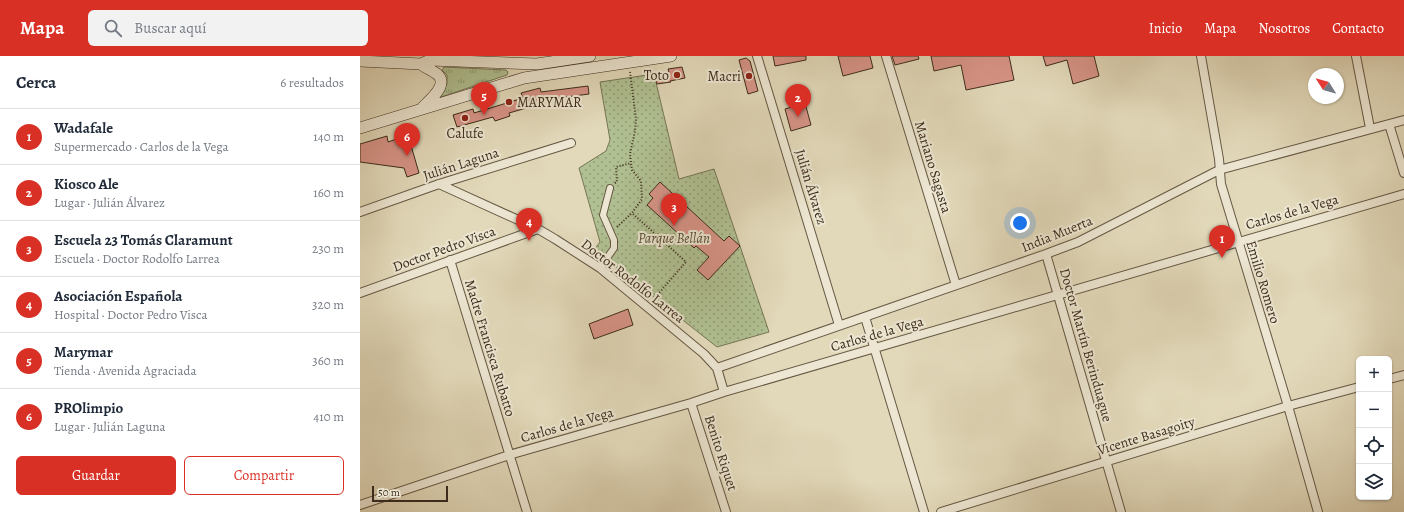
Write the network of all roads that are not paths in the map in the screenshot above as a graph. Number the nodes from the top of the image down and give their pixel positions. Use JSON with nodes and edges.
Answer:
{"nodes":[{"id":1,"x":590,"y":56,"type":"edge"},
{"id":2,"x":671,"y":56,"type":"edge"},
{"id":3,"x":757,"y":56,"type":"edge"},
{"id":4,"x":886,"y":56,"type":"edge"},
{"id":5,"x":1201,"y":56,"type":"edge"},
{"id":6,"x":1356,"y":56,"type":"edge"},
{"id":7,"x":360,"y":61,"type":"edge"},
{"id":8,"x":421,"y":64,"type":"junction"},
{"id":9,"x":421,"y":109,"type":"junction"},
{"id":10,"x":1404,"y":120,"type":"edge"},
{"id":11,"x":1389,"y":124,"type":"junction"},
{"id":12,"x":360,"y":128,"type":"edge"},
{"id":13,"x":1370,"y":128,"type":"junction"},
{"id":14,"x":571,"y":143,"type":"dead end"},
{"id":15,"x":1219,"y":170,"type":"junction"},
{"id":16,"x":1404,"y":173,"type":"edge"},
{"id":17,"x":439,"y":184,"type":"junction"},
{"id":18,"x":610,"y":188,"type":"road end"},
{"id":19,"x":1404,"y":194,"type":"edge"},
{"id":20,"x":360,"y":212,"type":"edge"},
{"id":21,"x":538,"y":229,"type":"junction"},
{"id":22,"x":1237,"y":242,"type":"junction"},
{"id":23,"x":1046,"y":254,"type":"junction"},
{"id":24,"x":450,"y":260,"type":"junction"},
{"id":25,"x":600,"y":268,"type":"junction"},
{"id":26,"x":956,"y":285,"type":"junction"},
{"id":27,"x":360,"y":294,"type":"edge"},
{"id":28,"x":1058,"y":294,"type":"junction"},
{"id":29,"x":865,"y":317,"type":"junction"},
{"id":30,"x":839,"y":325,"type":"junction"},
{"id":31,"x":874,"y":348,"type":"junction"},
{"id":32,"x":717,"y":368,"type":"junction"},
{"id":33,"x":1404,"y":374,"type":"edge"},
{"id":34,"x":1392,"y":378,"type":"edge"},
{"id":35,"x":1356,"y":388,"type":"edge"},
{"id":36,"x":724,"y":392,"type":"junction"},
{"id":37,"x":691,"y":403,"type":"junction"},
{"id":38,"x":1288,"y":406,"type":"junction"},
{"id":39,"x":509,"y":455,"type":"junction"},
{"id":40,"x":1106,"y":462,"type":"junction"},
{"id":41,"x":360,"y":505,"type":"edge"},
{"id":42,"x":527,"y":512,"type":"edge"},
{"id":43,"x":726,"y":512,"type":"edge"},
{"id":44,"x":924,"y":512,"type":"edge"},
{"id":45,"x":940,"y":512,"type":"edge"},
{"id":46,"x":1121,"y":512,"type":"edge"},
{"id":47,"x":1318,"y":512,"type":"edge"}],
"edges":[{"from":1,"to":8,"type":"main road"},
{"from":2,"to":9,"type":"main road"},
{"from":3,"to":30,"type":"street","name":"Julián Álvarez"},
{"from":4,"to":26,"type":"street","name":"Mariano Sagasta"},
{"from":5,"to":15,"type":"street","name":"Emilio Romero"},
{"from":6,"to":13,"type":"street"},
{"from":7,"to":8,"type":"main road"},
{"from":8,"to":9,"type":"main road"},
{"from":9,"to":12,"type":"main road"},
{"from":10,"to":11,"type":"street","name":"India Muerta"},
{"from":11,"to":13,"type":"street","name":"India Muerta"},
{"from":11,"to":16,"type":"street"},
{"from":13,"to":15,"type":"street","name":"India Muerta"},
{"from":14,"to":17,"type":"street","name":"Julián Laguna"},
{"from":15,"to":22,"type":"street","name":"Emilio Romero"},
{"from":15,"to":23,"type":"street","name":"India Muerta"},
{"from":17,"to":20,"type":"street","name":"Julián Laguna"},
{"from":17,"to":21,"type":"street","name":"Doctor Rodolfo Larrea"},
{"from":18,"to":25,"type":"street"},
{"from":19,"to":22,"type":"street","name":"Carlos de la Vega"},
{"from":21,"to":24,"type":"street","name":"Doctor Pedro Visca"},
{"from":21,"to":25,"type":"street","name":"Doctor Rodolfo Larrea"},
{"from":22,"to":28,"type":"street","name":"Carlos de la Vega"},
{"from":22,"to":38,"type":"street","name":"Emilio Romero"},
{"from":23,"to":26,"type":"street","name":"India Muerta"},
{"from":23,"to":28,"type":"street","name":"Doctor Martín Berinduague"},
{"from":24,"to":27,"type":"street","name":"Doctor Pedro Visca"},
{"from":24,"to":39,"type":"street","name":"Madre Francisca Rubatto"},
{"from":25,"to":32,"type":"street","name":"Doctor Rodolfo Larrea"},
{"from":26,"to":29,"type":"street","name":"India Muerta"},
{"from":28,"to":31,"type":"street","name":"Carlos de la Vega"},
{"from":28,"to":40,"type":"street","name":"Doctor Martín Berinduague"},
{"from":29,"to":30,"type":"street","name":"India Muerta"},
{"from":29,"to":31,"type":"street"},
{"from":30,"to":32,"type":"street","name":"India Muerta"},
{"from":31,"to":36,"type":"street","name":"Carlos de la Vega"},
{"from":31,"to":44,"type":"street"},
{"from":32,"to":36,"type":"street","name":"Doctor Rodolfo Larrea"},
{"from":33,"to":34,"type":"street"},
{"from":35,"to":38,"type":"street","name":"Vicente Basagoity"},
{"from":36,"to":37,"type":"street","name":"Carlos de la Vega"},
{"from":37,"to":39,"type":"street","name":"Carlos de la Vega"},
{"from":37,"to":43,"type":"street","name":"Benito Riquet"},
{"from":38,"to":40,"type":"street","name":"Vicente Basagoity"},
{"from":38,"to":47,"type":"street","name":"Emilio Romero"},
{"from":39,"to":41,"type":"street","name":"Carlos de la Vega"},
{"from":39,"to":42,"type":"street","name":"Madre Francisca Rubatto"},
{"from":40,"to":45,"type":"street","name":"Vicente Basagoity"},
{"from":40,"to":46,"type":"street","name":"Doctor Martín Berinduague"}]}
